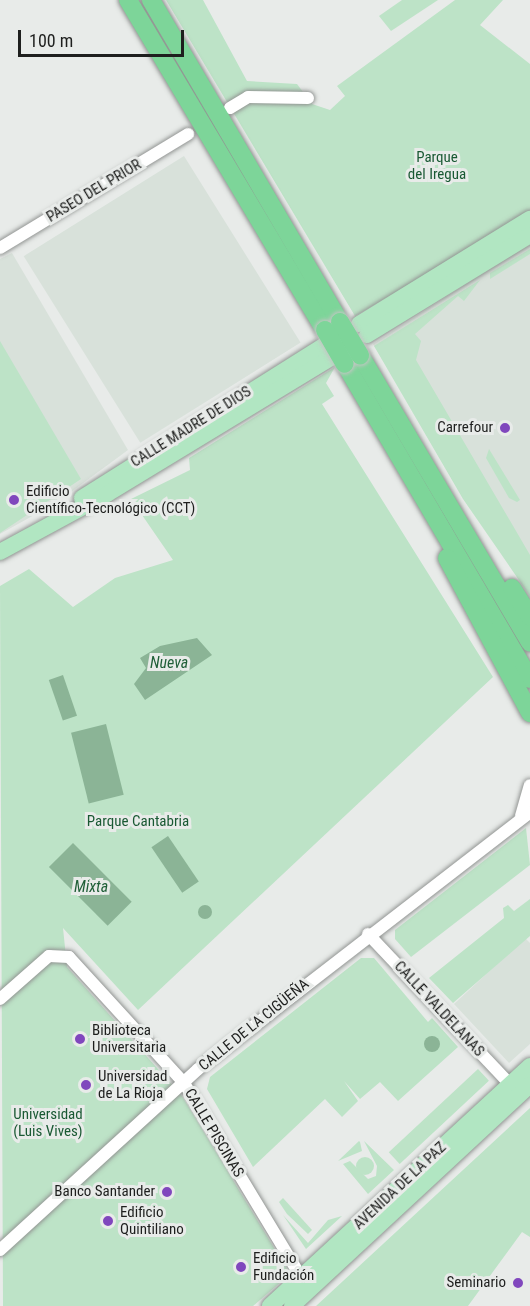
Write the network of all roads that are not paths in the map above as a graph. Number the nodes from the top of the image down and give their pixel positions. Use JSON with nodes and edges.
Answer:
{"nodes":[{"id":1,"x":128,"y":0,"type":"edge"},
{"id":2,"x":151,"y":0,"type":"edge"},
{"id":3,"x":308,"y":98,"type":"dead end"},
{"id":4,"x":230,"y":108,"type":"dead end"},
{"id":5,"x":188,"y":134,"type":"dead end"},
{"id":6,"x":530,"y":219,"type":"edge"},
{"id":7,"x":530,"y":234,"type":"edge"},
{"id":8,"x":0,"y":248,"type":"edge"},
{"id":9,"x":337,"y":346,"type":"junction"},
{"id":10,"x":382,"y":392,"type":"junction"},
{"id":11,"x":428,"y":506,"type":"junction"},
{"id":12,"x":0,"y":552,"type":"edge"},
{"id":13,"x":530,"y":617,"type":"edge"},
{"id":14,"x":530,"y":642,"type":"edge"},
{"id":15,"x":530,"y":679,"type":"edge"},
{"id":16,"x":530,"y":713,"type":"edge"},
{"id":17,"x":530,"y":785,"type":"edge"},
{"id":18,"x":526,"y":814,"type":"edge"},
{"id":19,"x":368,"y":934,"type":"junction"},
{"id":20,"x":0,"y":999,"type":"edge"},
{"id":21,"x":530,"y":1066,"type":"edge"},
{"id":22,"x":184,"y":1083,"type":"junction"},
{"id":23,"x":510,"y":1084,"type":"junction"},
{"id":24,"x":530,"y":1085,"type":"edge"},
{"id":25,"x":0,"y":1250,"type":"edge"},
{"id":26,"x":301,"y":1277,"type":"junction"},
{"id":27,"x":270,"y":1306,"type":"edge"},
{"id":28,"x":292,"y":1306,"type":"edge"}],
"edges":[{"from":1,"to":9,"type":"highway"},
{"from":2,"to":9,"type":"highway"},
{"from":3,"to":4,"type":"street"},
{"from":5,"to":8,"type":"street","name":"PASEO DEL PRIOR"},
{"from":6,"to":7,"type":"main road"},
{"from":9,"to":10,"type":"highway"},
{"from":9,"to":11,"type":"highway"},
{"from":9,"to":12,"type":"main road","name":"CALLE MADRE DE DIOS"},
{"from":10,"to":13,"type":"highway"},
{"from":10,"to":14,"type":"highway"},
{"from":11,"to":15,"type":"highway"},
{"from":11,"to":16,"type":"highway"},
{"from":17,"to":18,"type":"street","name":"CALLE DE LA CIGÜEÑA"},
{"from":18,"to":19,"type":"street","name":"CALLE DE LA CIGÜEÑA"},
{"from":19,"to":22,"type":"street","name":"CALLE DE LA CIGÜEÑA"},
{"from":19,"to":23,"type":"street","name":"CALLE VALDELANAS"},
{"from":20,"to":22,"type":"street","name":"CALLE PISCINAS"},
{"from":21,"to":23,"type":"main road","name":"AVENIDA DE LA PAZ"},
{"from":22,"to":25,"type":"street","name":"CALLE DE LA CIGÜEÑA"},
{"from":22,"to":26,"type":"street","name":"CALLE PISCINAS"},
{"from":23,"to":26,"type":"main road","name":"AVENIDA DE LA PAZ"},
{"from":24,"to":28,"type":"main road","name":"AVENIDA DE LA PAZ"},
{"from":26,"to":27,"type":"main road","name":"AVENIDA DE LA PAZ"}]}
